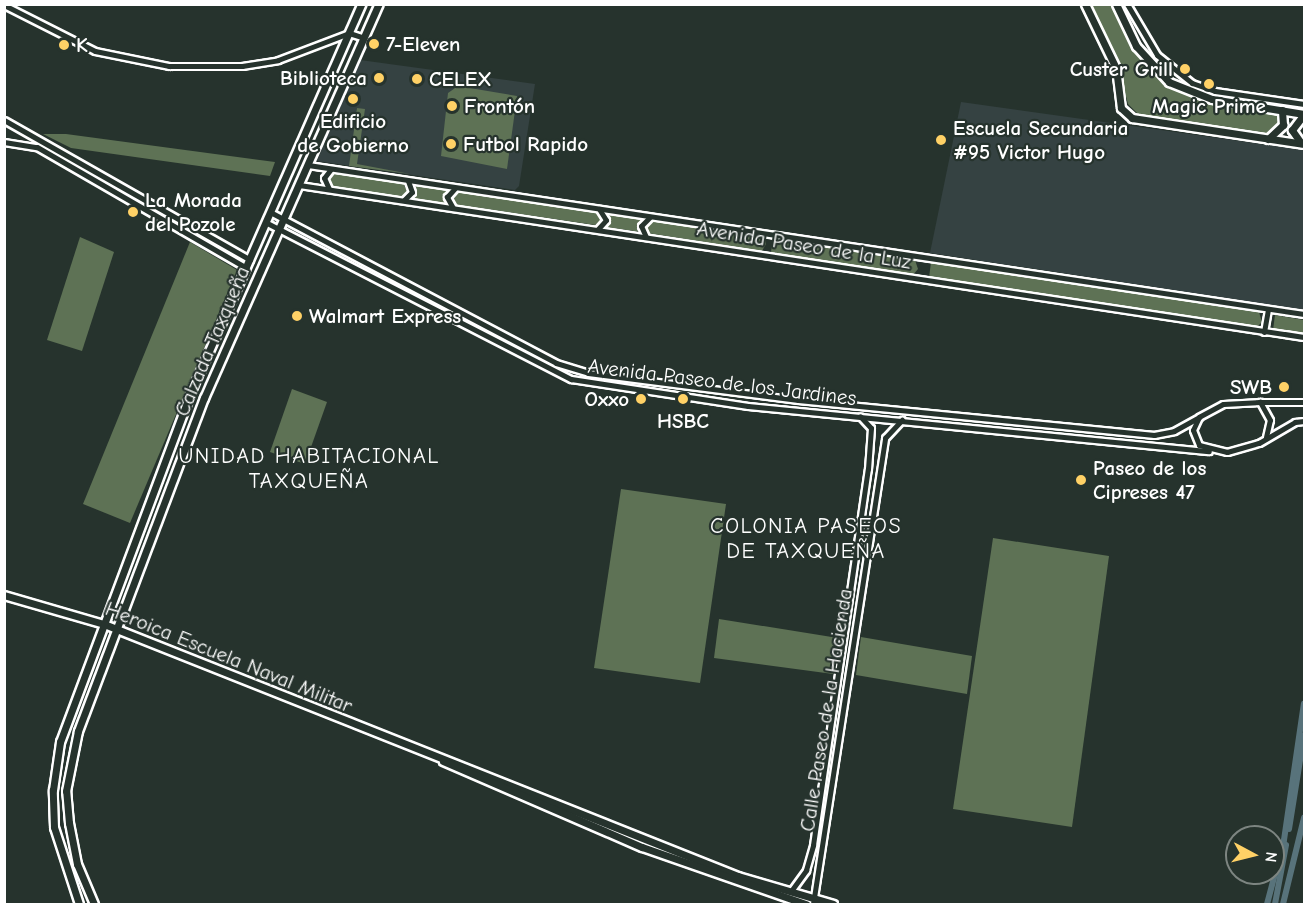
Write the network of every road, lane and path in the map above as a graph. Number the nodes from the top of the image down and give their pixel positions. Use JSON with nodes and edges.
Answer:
{"nodes":[{"id":1,"x":361,"y":4,"type":"edge"},
{"id":2,"x":379,"y":4,"type":"edge"},
{"id":3,"x":1085,"y":4,"type":"edge"},
{"id":4,"x":1116,"y":4,"type":"edge"},
{"id":5,"x":1127,"y":4,"type":"edge"},
{"id":6,"x":4,"y":5,"type":"edge"},
{"id":7,"x":349,"y":33,"type":"junction"},
{"id":8,"x":364,"y":38,"type":"junction"},
{"id":9,"x":1305,"y":104,"type":"edge"},
{"id":10,"x":1282,"y":110,"type":"junction"},
{"id":11,"x":1305,"y":114,"type":"edge"},
{"id":12,"x":4,"y":120,"type":"edge"},
{"id":13,"x":1268,"y":139,"type":"junction"},
{"id":14,"x":4,"y":142,"type":"edge"},
{"id":15,"x":1303,"y":144,"type":"edge"},
{"id":16,"x":308,"y":165,"type":"junction"},
{"id":17,"x":333,"y":169,"type":"junction"},
{"id":18,"x":407,"y":181,"type":"junction"},
{"id":19,"x":299,"y":185,"type":"junction"},
{"id":20,"x":457,"y":188,"type":"junction"},
{"id":21,"x":330,"y":190,"type":"junction"},
{"id":22,"x":403,"y":201,"type":"junction"},
{"id":23,"x":453,"y":208,"type":"junction"},
{"id":24,"x":599,"y":209,"type":"junction"},
{"id":25,"x":272,"y":213,"type":"junction"},
{"id":26,"x":652,"y":217,"type":"junction"},
{"id":27,"x":284,"y":219,"type":"junction"},
{"id":28,"x":267,"y":223,"type":"junction"},
{"id":29,"x":280,"y":229,"type":"junction"},
{"id":30,"x":597,"y":230,"type":"junction"},
{"id":31,"x":315,"y":235,"type":"junction"},
{"id":32,"x":649,"y":238,"type":"junction"},
{"id":33,"x":310,"y":244,"type":"junction"},
{"id":34,"x":250,"y":260,"type":"junction"},
{"id":35,"x":247,"y":268,"type":"junction"},
{"id":36,"x":407,"y":283,"type":"junction"},
{"id":37,"x":402,"y":292,"type":"junction"},
{"id":38,"x":426,"y":293,"type":"junction"},
{"id":39,"x":421,"y":303,"type":"junction"},
{"id":40,"x":1268,"y":310,"type":"junction"},
{"id":41,"x":1305,"y":314,"type":"edge"},
{"id":42,"x":1264,"y":332,"type":"junction"},
{"id":43,"x":1305,"y":337,"type":"edge"},
{"id":44,"x":191,"y":392,"type":"junction"},
{"id":45,"x":204,"y":398,"type":"junction"},
{"id":46,"x":798,"y":400,"type":"junction"},
{"id":47,"x":818,"y":402,"type":"junction"},
{"id":48,"x":1260,"y":402,"type":"junction"},
{"id":49,"x":1305,"y":402,"type":"edge"},
{"id":50,"x":797,"y":411,"type":"junction"},
{"id":51,"x":817,"y":413,"type":"junction"},
{"id":52,"x":941,"y":414,"type":"junction"},
{"id":53,"x":860,"y":416,"type":"junction"},
{"id":54,"x":963,"y":417,"type":"junction"},
{"id":55,"x":1199,"y":417,"type":"junction"},
{"id":56,"x":902,"y":420,"type":"junction"},
{"id":57,"x":1305,"y":421,"type":"edge"},
{"id":58,"x":939,"y":423,"type":"junction"},
{"id":59,"x":962,"y":426,"type":"junction"},
{"id":60,"x":1266,"y":437,"type":"junction"},
{"id":61,"x":873,"y":438,"type":"junction"},
{"id":62,"x":885,"y":438,"type":"junction"},
{"id":63,"x":1209,"y":451,"type":"junction"},
{"id":64,"x":861,"y":519,"type":"junction"},
{"id":65,"x":872,"y":521,"type":"junction"},
{"id":66,"x":4,"y":595,"type":"edge"},
{"id":67,"x":104,"y":624,"type":"junction"},
{"id":68,"x":118,"y":630,"type":"junction"},
{"id":69,"x":827,"y":747,"type":"junction"},
{"id":70,"x":837,"y":749,"type":"junction"},
{"id":71,"x":439,"y":758,"type":"junction"},
{"id":72,"x":824,"y":772,"type":"junction"},
{"id":73,"x":834,"y":773,"type":"junction"},
{"id":74,"x":791,"y":891,"type":"junction"},
{"id":75,"x":813,"y":901,"type":"edge"},
{"id":76,"x":79,"y":904,"type":"edge"},
{"id":77,"x":94,"y":904,"type":"edge"},
{"id":78,"x":806,"y":904,"type":"edge"},
{"id":79,"x":833,"y":904,"type":"edge"}],
"edges":[{"from":1,"to":7,"type":"main road","name":"Calzada Taxqueña"},
{"from":2,"to":8,"type":"main road","name":"Calzada Taxqueña"},
{"from":3,"to":13,"type":"main road"},
{"from":4,"to":10,"type":"main road"},
{"from":5,"to":9,"type":"street"},
{"from":6,"to":7,"type":"street"},
{"from":7,"to":8,"type":"street"},
{"from":7,"to":25,"type":"main road","name":"Calzada Taxqueña"},
{"from":8,"to":16,"type":"main road","name":"Calzada Taxqueña"},
{"from":10,"to":11,"type":"main road"},
{"from":10,"to":13,"type":"main road"},
{"from":11,"to":15,"type":"main road"},
{"from":12,"to":34,"type":"street"},
{"from":13,"to":15,"type":"main road"},
{"from":14,"to":35,"type":"street"},
{"from":16,"to":17,"type":"street","name":"Avenida Paseo de la Luz"},
{"from":16,"to":19,"type":"main road","name":"Calzada Taxqueña"},
{"from":17,"to":18,"type":"street","name":"Avenida Paseo de la Luz"},
{"from":17,"to":21,"type":"street"},
{"from":18,"to":20,"type":"street","name":"Avenida Paseo de la Luz"},
{"from":18,"to":22,"type":"street"},
{"from":19,"to":21,"type":"street","name":"Avenida Paseo de la Luz"},
{"from":19,"to":27,"type":"main road","name":"Calzada Taxqueña"},
{"from":20,"to":23,"type":"street"},
{"from":20,"to":24,"type":"street","name":"Avenida Paseo de la Luz"},
{"from":21,"to":22,"type":"street","name":"Avenida Paseo de la Luz"},
{"from":22,"to":23,"type":"street","name":"Avenida Paseo de la Luz"},
{"from":23,"to":30,"type":"street","name":"Avenida Paseo de la Luz"},
{"from":24,"to":26,"type":"street","name":"Avenida Paseo de la Luz"},
{"from":24,"to":30,"type":"street"},
{"from":25,"to":27,"type":"street","name":"Avenida Paseo de los Jardines"},
{"from":25,"to":28,"type":"main road","name":"Calzada Taxqueña"},
{"from":26,"to":32,"type":"street"},
{"from":26,"to":40,"type":"street","name":"Avenida Paseo de la Luz"},
{"from":27,"to":29,"type":"main road","name":"Calzada Taxqueña"},
{"from":27,"to":31,"type":"street","name":"Avenida Paseo de los Jardines"},
{"from":28,"to":29,"type":"street","name":"Avenida Paseo de los Jardines"},
{"from":28,"to":34,"type":"main road","name":"Calzada Taxqueña"},
{"from":29,"to":33,"type":"street","name":"Avenida Paseo de los Jardines"},
{"from":29,"to":45,"type":"main road","name":"Calzada Taxqueña"},
{"from":30,"to":32,"type":"street","name":"Avenida Paseo de la Luz"},
{"from":31,"to":33,"type":"street"},
{"from":31,"to":36,"type":"street","name":"Avenida Paseo de los Jardines"},
{"from":32,"to":42,"type":"street","name":"Avenida Paseo de la Luz"},
{"from":33,"to":37,"type":"street","name":"Avenida Paseo de los Jardines"},
{"from":34,"to":35,"type":"main road","name":"Calzada Taxqueña"},
{"from":35,"to":44,"type":"main road","name":"Calzada Taxqueña"},
{"from":36,"to":37,"type":"street"},
{"from":36,"to":38,"type":"street","name":"Avenida Paseo de los Jardines"},
{"from":37,"to":39,"type":"street","name":"Avenida Paseo de los Jardines"},
{"from":38,"to":39,"type":"street"},
{"from":38,"to":46,"type":"street","name":"Avenida Paseo de los Jardines"},
{"from":39,"to":50,"type":"street","name":"Avenida Paseo de los Jardines"},
{"from":40,"to":41,"type":"street","name":"Avenida Paseo de la Luz"},
{"from":40,"to":42,"type":"street"},
{"from":42,"to":43,"type":"street","name":"Avenida Paseo de la Luz"},
{"from":44,"to":45,"type":"main road"},
{"from":44,"to":67,"type":"main road","name":"Calzada Taxqueña"},
{"from":45,"to":68,"type":"main road","name":"Calzada Taxqueña"},
{"from":46,"to":47,"type":"street","name":"Avenida Paseo de los Jardines"},
{"from":46,"to":50,"type":"street"},
{"from":47,"to":51,"type":"street"},
{"from":47,"to":52,"type":"street","name":"Avenida Paseo de los Jardines"},
{"from":48,"to":49,"type":"street"},
{"from":48,"to":55,"type":"street"},
{"from":48,"to":60,"type":"street"},
{"from":50,"to":51,"type":"street","name":"Avenida Paseo de los Jardines"},
{"from":51,"to":53,"type":"street","name":"Avenida Paseo de los Jardines"},
{"from":52,"to":54,"type":"street","name":"Avenida Paseo de los Jardines"},
{"from":52,"to":58,"type":"street"},
{"from":53,"to":56,"type":"street","name":"Avenida Paseo de los Jardines"},
{"from":53,"to":61,"type":"street"},
{"from":54,"to":55,"type":"street","name":"Avenida Paseo de los Jardines"},
{"from":54,"to":59,"type":"street"},
{"from":55,"to":63,"type":"street"},
{"from":56,"to":58,"type":"street","name":"Avenida Paseo de los Jardines"},
{"from":56,"to":62,"type":"street"},
{"from":57,"to":60,"type":"street"},
{"from":58,"to":59,"type":"street","name":"Avenida Paseo de los Jardines"},
{"from":59,"to":63,"type":"street","name":"Avenida Paseo de los Jardines"},
{"from":60,"to":63,"type":"street"},
{"from":61,"to":62,"type":"street"},
{"from":61,"to":64,"type":"street","name":"Calle Paseo de la Hacienda"},
{"from":62,"to":65,"type":"street","name":"Calle Paseo de la Hacienda"},
{"from":64,"to":65,"type":"street"},
{"from":64,"to":69,"type":"street","name":"Calle Paseo de la Hacienda"},
{"from":65,"to":70,"type":"street","name":"Calle Paseo de la Hacienda"},
{"from":66,"to":67,"type":"main road","name":"Heroica Escuela Naval Militar"},
{"from":67,"to":68,"type":"main road","name":"Heroica Escuela Naval Militar"},
{"from":67,"to":76,"type":"main road","name":"Calzada Taxqueña"},
{"from":68,"to":71,"type":"main road","name":"Heroica Escuela Naval Militar"},
{"from":68,"to":77,"type":"main road","name":"Calzada Taxqueña"},
{"from":69,"to":70,"type":"street"},
{"from":69,"to":72,"type":"street","name":"Calle Paseo de la Hacienda"},
{"from":70,"to":73,"type":"street","name":"Calle Paseo de la Hacienda"},
{"from":71,"to":74,"type":"main road","name":"Heroica Escuela Naval Militar"},
{"from":71,"to":78,"type":"main road","name":"Heroica Escuela Naval Militar"},
{"from":72,"to":73,"type":"street"},
{"from":72,"to":74,"type":"street","name":"Calle Paseo de la Hacienda"},
{"from":73,"to":75,"type":"street","name":"Calle Paseo de la Hacienda"},
{"from":74,"to":75,"type":"main road","name":"Heroica Escuela Naval Militar"},
{"from":75,"to":79,"type":"main road","name":"Heroica Escuela Naval Militar"}]}
